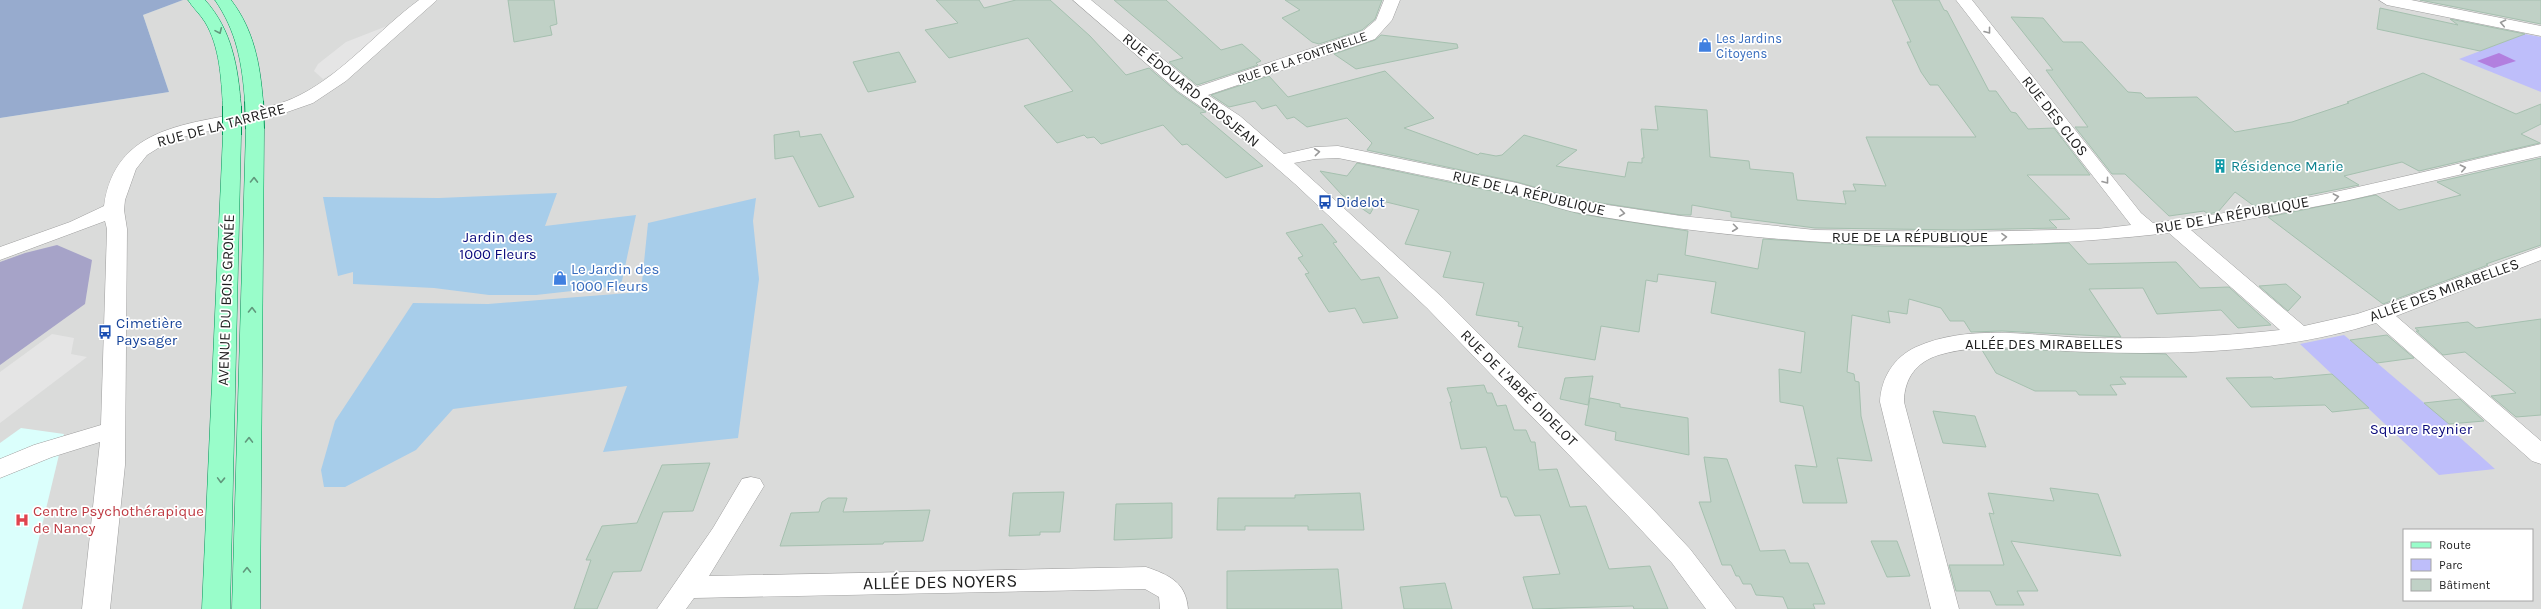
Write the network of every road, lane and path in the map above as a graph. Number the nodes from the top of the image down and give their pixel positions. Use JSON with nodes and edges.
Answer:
{"nodes":[{"id":1,"x":196,"y":0,"type":"edge"},
{"id":2,"x":223,"y":0,"type":"edge"},
{"id":3,"x":429,"y":0,"type":"edge"},
{"id":4,"x":1081,"y":0,"type":"edge"},
{"id":5,"x":1392,"y":0,"type":"edge"},
{"id":6,"x":1964,"y":0,"type":"edge"},
{"id":7,"x":2387,"y":0,"type":"edge"},
{"id":8,"x":2541,"y":31,"type":"edge"},
{"id":9,"x":1195,"y":94,"type":"junction"},
{"id":10,"x":2541,"y":150,"type":"edge"},
{"id":11,"x":1279,"y":162,"type":"junction"},
{"id":12,"x":1302,"y":180,"type":"joint"},
{"id":13,"x":112,"y":210,"type":"junction"},
{"id":14,"x":2174,"y":227,"type":"junction"},
{"id":15,"x":2148,"y":229,"type":"junction"},
{"id":16,"x":0,"y":254,"type":"edge"},
{"id":17,"x":2541,"y":254,"type":"edge"},
{"id":18,"x":2381,"y":316,"type":"junction"},
{"id":19,"x":2299,"y":334,"type":"junction"},
{"id":20,"x":112,"y":430,"type":"junction"},
{"id":21,"x":2541,"y":455,"type":"edge"},
{"id":22,"x":0,"y":469,"type":"edge"},
{"id":23,"x":752,"y":486,"type":"dead end"},
{"id":24,"x":686,"y":587,"type":"junction"},
{"id":25,"x":96,"y":609,"type":"edge"},
{"id":26,"x":216,"y":609,"type":"edge"},
{"id":27,"x":246,"y":609,"type":"edge"},
{"id":28,"x":671,"y":609,"type":"edge"},
{"id":29,"x":1174,"y":609,"type":"edge"},
{"id":30,"x":1722,"y":609,"type":"edge"},
{"id":31,"x":1945,"y":609,"type":"edge"}],
"edges":[{"from":1,"to":26,"type":"main road","name":"AVENUE DU BOIS GRONÉE","one_way":true,"bridge":true},
{"from":27,"to":2,"type":"main road","name":"AVENUE DU BOIS GRONÉE","one_way":true,"bridge":true},
{"from":3,"to":13,"type":"street","name":"RUE DE LA TARRÈRE"},
{"from":4,"to":9,"type":"street","name":"RUE ÉDOUARD GROSJEAN"},
{"from":5,"to":9,"type":"street","name":"RUE DE LA FONTENELLE"},
{"from":6,"to":15,"type":"street","name":"RUE DES CLOS","one_way":true},
{"from":8,"to":7,"type":"street","one_way":true},
{"from":9,"to":11,"type":"street","name":"RUE ÉDOUARD GROSJEAN"},
{"from":14,"to":10,"type":"street","name":"RUE DE LA RÉPUBLIQUE","one_way":true},
{"from":11,"to":12,"type":"street","name":"RUE ÉDOUARD GROSJEAN"},
{"from":11,"to":15,"type":"street","name":"RUE DE LA RÉPUBLIQUE","one_way":true},
{"from":12,"to":30,"type":"street","name":"RUE DE L'ABBÉ DIDELOT"},
{"from":13,"to":16,"type":"street"},
{"from":13,"to":20,"type":"street"},
{"from":14,"to":15,"type":"street","name":"RUE DE LA RÉPUBLIQUE"},
{"from":14,"to":19,"type":"street"},
{"from":17,"to":18,"type":"street","name":"ALLÉE DES MIRABELLES"},
{"from":18,"to":19,"type":"street","name":"ALLÉE DES MIRABELLES"},
{"from":18,"to":21,"type":"street"},
{"from":19,"to":31,"type":"street","name":"ALLÉE DES MIRABELLES"},
{"from":20,"to":22,"type":"street"},
{"from":20,"to":25,"type":"street"},
{"from":23,"to":24,"type":"street"},
{"from":24,"to":28,"type":"street"},
{"from":24,"to":29,"type":"street","name":"ALLÉE DES NOYERS"}]}
